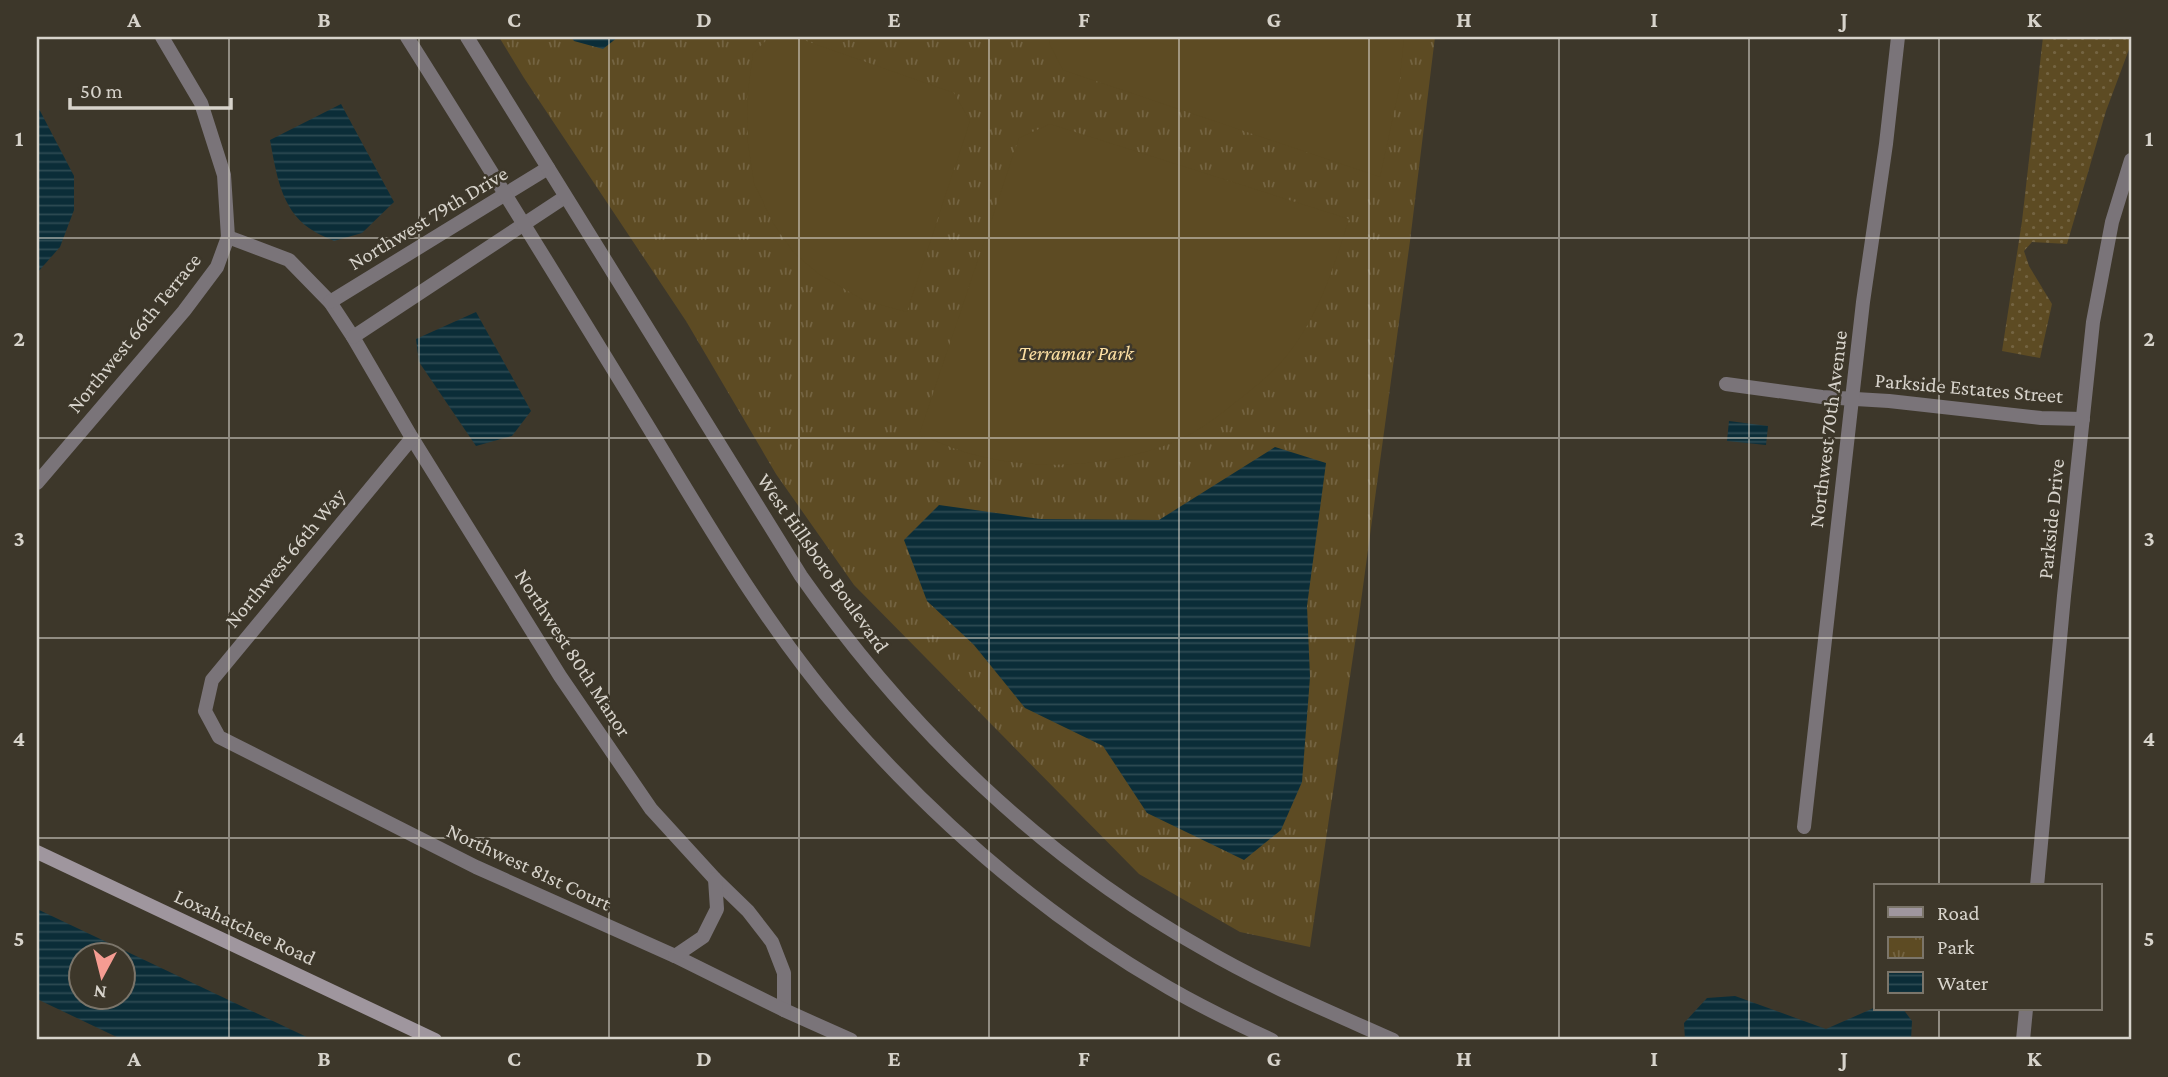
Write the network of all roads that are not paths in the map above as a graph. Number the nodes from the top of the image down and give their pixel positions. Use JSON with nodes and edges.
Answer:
{"nodes":[{"id":1,"x":162,"y":37,"type":"edge"},
{"id":2,"x":407,"y":37,"type":"edge"},
{"id":3,"x":467,"y":37,"type":"edge"},
{"id":4,"x":1898,"y":37,"type":"edge"},
{"id":5,"x":2131,"y":160,"type":"edge"},
{"id":6,"x":548,"y":168,"type":"junction"},
{"id":7,"x":506,"y":195,"type":"junction"},
{"id":8,"x":565,"y":197,"type":"junction"},
{"id":9,"x":524,"y":224,"type":"junction"},
{"id":10,"x":228,"y":237,"type":"junction"},
{"id":11,"x":330,"y":302,"type":"junction"},
{"id":12,"x":353,"y":337,"type":"junction"},
{"id":13,"x":1726,"y":384,"type":"dead end"},
{"id":14,"x":1852,"y":399,"type":"junction"},
{"id":15,"x":2083,"y":418,"type":"junction"},
{"id":16,"x":412,"y":438,"type":"junction"},
{"id":17,"x":37,"y":483,"type":"edge"},
{"id":18,"x":205,"y":711,"type":"joint"},
{"id":19,"x":1804,"y":827,"type":"dead end"},
{"id":20,"x":37,"y":852,"type":"edge"},
{"id":21,"x":715,"y":879,"type":"junction"},
{"id":22,"x":2037,"y":884,"type":"edge"},
{"id":23,"x":675,"y":956,"type":"junction"},
{"id":24,"x":784,"y":1010,"type":"junction"},
{"id":25,"x":2026,"y":1010,"type":"edge"},
{"id":26,"x":435,"y":1040,"type":"edge"},
{"id":27,"x":851,"y":1040,"type":"edge"},
{"id":28,"x":1272,"y":1040,"type":"edge"},
{"id":29,"x":1393,"y":1040,"type":"edge"},
{"id":30,"x":2023,"y":1040,"type":"edge"}],
"edges":[{"from":1,"to":10,"type":"street"},
{"from":2,"to":7,"type":"street"},
{"from":3,"to":6,"type":"street","name":"West Hillsboro Boulevard"},
{"from":4,"to":14,"type":"street","name":"Northwest 70th Avenue"},
{"from":5,"to":15,"type":"street","name":"Parkside Drive"},
{"from":6,"to":7,"type":"street","name":"Northwest 79th Drive"},
{"from":6,"to":8,"type":"street","name":"West Hillsboro Boulevard"},
{"from":7,"to":9,"type":"street"},
{"from":7,"to":11,"type":"street","name":"Northwest 79th Drive"},
{"from":8,"to":9,"type":"street"},
{"from":8,"to":29,"type":"street","name":"West Hillsboro Boulevard"},
{"from":9,"to":12,"type":"street"},
{"from":9,"to":28,"type":"street"},
{"from":10,"to":11,"type":"street","name":"Northwest 80th Manor"},
{"from":10,"to":17,"type":"street","name":"Northwest 66th Terrace"},
{"from":11,"to":12,"type":"street","name":"Northwest 80th Manor"},
{"from":12,"to":16,"type":"street","name":"Northwest 80th Manor"},
{"from":13,"to":14,"type":"street","name":"Parkside Estates Street"},
{"from":14,"to":15,"type":"street","name":"Parkside Estates Street"},
{"from":14,"to":19,"type":"street","name":"Northwest 70th Avenue"},
{"from":15,"to":22,"type":"street","name":"Parkside Drive"},
{"from":16,"to":18,"type":"street","name":"Northwest 66th Way"},
{"from":16,"to":21,"type":"street","name":"Northwest 80th Manor"},
{"from":18,"to":23,"type":"street","name":"Northwest 81st Court"},
{"from":20,"to":26,"type":"main road","name":"Loxahatchee Road"},
{"from":21,"to":23,"type":"street"},
{"from":21,"to":24,"type":"street","name":"Northwest 80th Manor"},
{"from":23,"to":24,"type":"street","name":"Northwest 81st Court"},
{"from":24,"to":27,"type":"street","name":"Northwest 81st Court"},
{"from":25,"to":30,"type":"street"}]}
